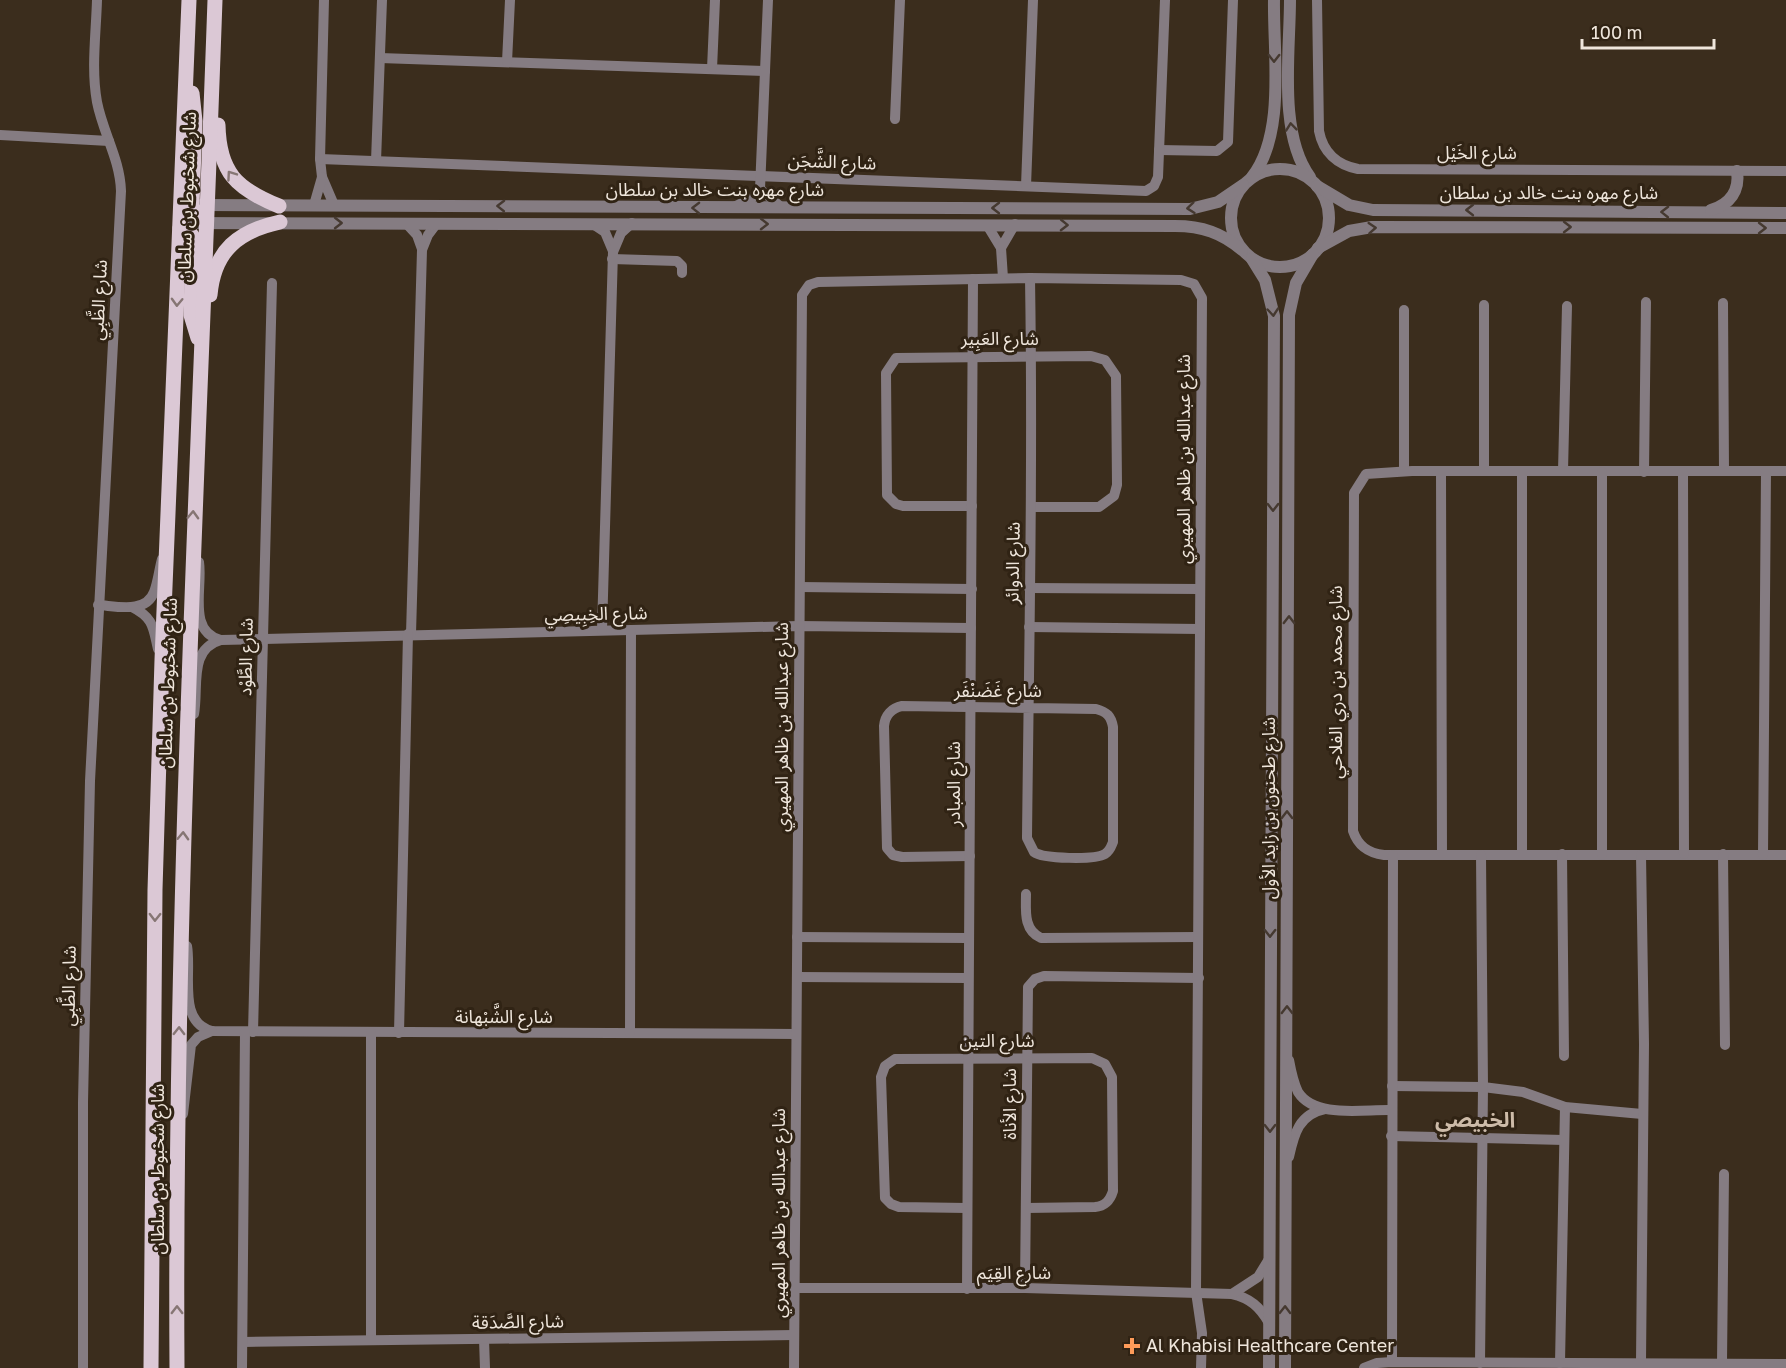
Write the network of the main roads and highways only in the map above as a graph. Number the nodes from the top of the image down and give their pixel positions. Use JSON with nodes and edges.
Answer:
{"nodes":[{"id":1,"x":189,"y":0,"type":"edge"},
{"id":2,"x":215,"y":4,"type":"edge"},
{"id":3,"x":193,"y":205,"type":"junction"},
{"id":4,"x":279,"y":206,"type":"road end"},
{"id":5,"x":280,"y":222,"type":"road end"},
{"id":6,"x":180,"y":226,"type":"junction"},
{"id":7,"x":201,"y":344,"type":"junction"},
{"id":8,"x":197,"y":429,"type":"junction"},
{"id":9,"x":151,"y":1368,"type":"edge"},
{"id":10,"x":177,"y":1368,"type":"edge"}],
"edges":[{"from":1,"to":3,"type":"main road","name":"شارع شخبوط بن سلطان"},
{"from":2,"to":3,"type":"main road","name":"شارع شخبوط بن سلطان"},
{"from":4,"to":2,"type":"main road","one_way":true},
{"from":3,"to":6,"type":"main road","name":"شارع شخبوط بن سلطان"},
{"from":3,"to":7,"type":"main road","name":"شارع شخبوط بن سلطان"},
{"from":5,"to":8,"type":"main road"},
{"from":6,"to":7,"type":"main road"},
{"from":6,"to":9,"type":"main road","name":"شارع شخبوط بن سلطان","one_way":true},
{"from":7,"to":8,"type":"main road","name":"شارع شخبوط بن سلطان"},
{"from":10,"to":8,"type":"main road","name":"شارع شخبوط بن سلطان","one_way":true}]}
